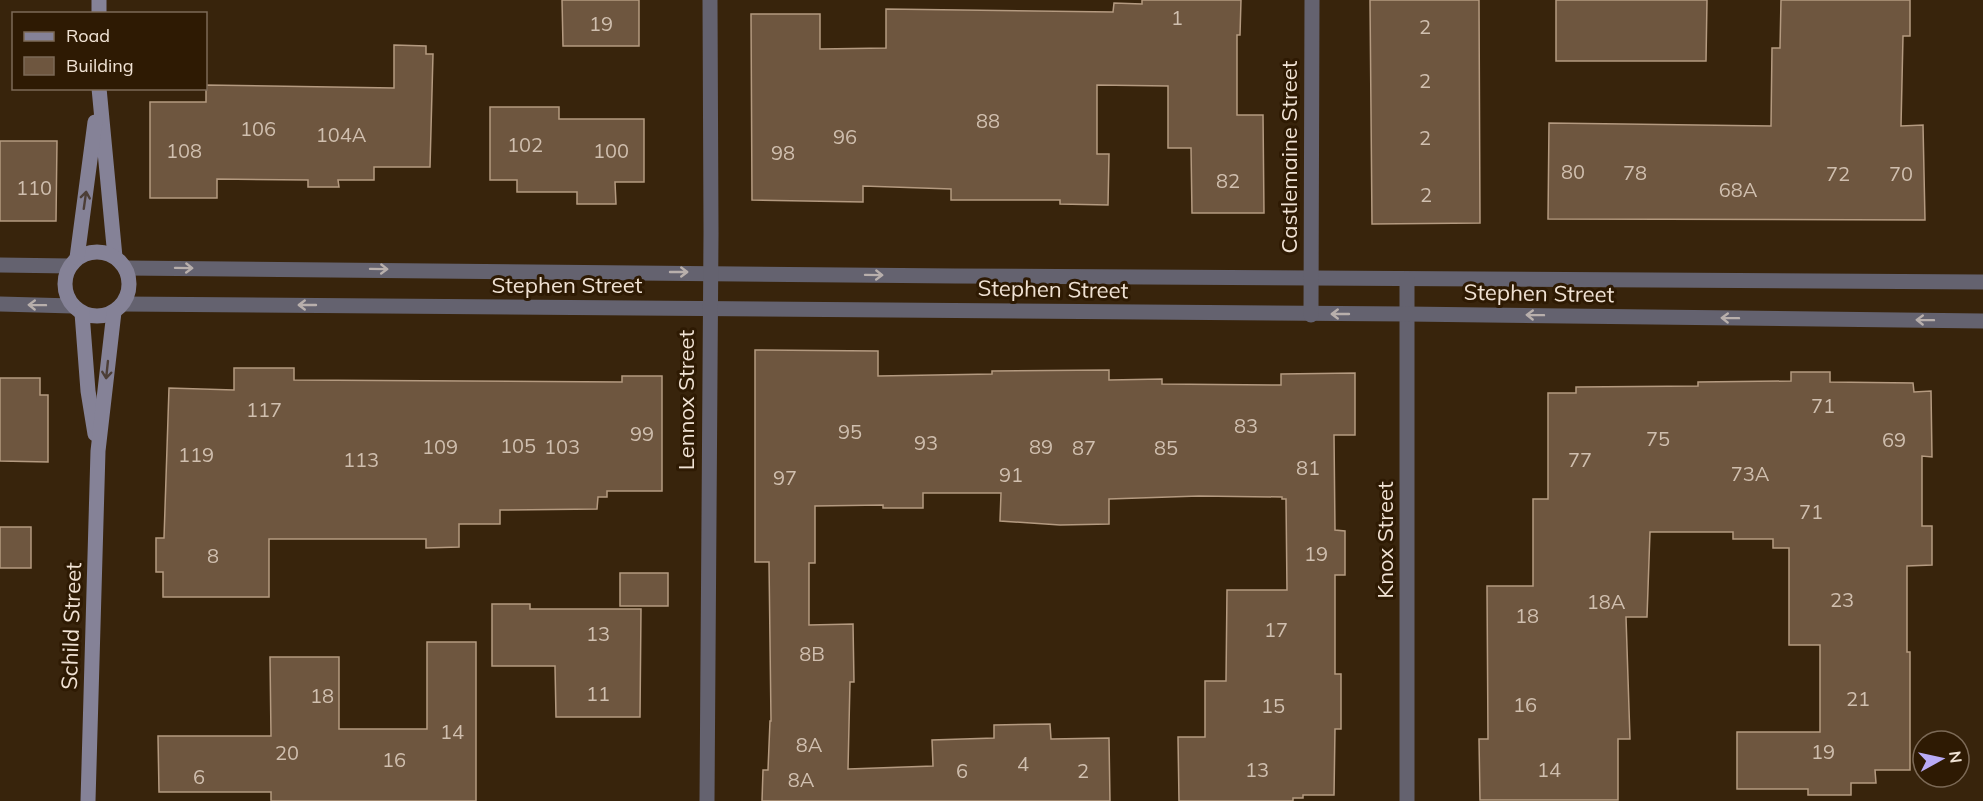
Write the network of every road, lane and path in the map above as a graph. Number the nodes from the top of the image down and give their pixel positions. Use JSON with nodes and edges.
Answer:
{"nodes":[{"id":1,"x":711,"y":0,"type":"edge"},
{"id":2,"x":1312,"y":0,"type":"edge"},
{"id":3,"x":99,"y":93,"type":"edge"},
{"id":4,"x":74,"y":262,"type":"junction"},
{"id":5,"x":120,"y":262,"type":"junction"},
{"id":6,"x":0,"y":265,"type":"edge"},
{"id":7,"x":710,"y":272,"type":"junction"},
{"id":8,"x":1311,"y":279,"type":"junction"},
{"id":9,"x":1407,"y":279,"type":"junction"},
{"id":10,"x":1983,"y":282,"type":"edge"},
{"id":11,"x":0,"y":304,"type":"edge"},
{"id":12,"x":119,"y":308,"type":"junction"},
{"id":13,"x":710,"y":308,"type":"junction"},
{"id":14,"x":78,"y":310,"type":"junction"},
{"id":15,"x":1407,"y":314,"type":"junction"},
{"id":16,"x":1311,"y":315,"type":"junction"},
{"id":17,"x":1983,"y":321,"type":"edge"},
{"id":18,"x":98,"y":451,"type":"junction"},
{"id":19,"x":88,"y":801,"type":"edge"},
{"id":20,"x":707,"y":801,"type":"edge"},
{"id":21,"x":1407,"y":801,"type":"edge"}],
"edges":[{"from":1,"to":7,"type":"street","name":"Lennox Street"},
{"from":2,"to":8,"type":"street","name":"Castlemaine Street"},
{"from":4,"to":3,"type":"street","one_way":true},
{"from":3,"to":5,"type":"street"},
{"from":4,"to":5,"type":"street"},
{"from":4,"to":6,"type":"street"},
{"from":4,"to":14,"type":"street"},
{"from":5,"to":7,"type":"street","name":"Stephen Street","one_way":true},
{"from":5,"to":12,"type":"street"},
{"from":7,"to":8,"type":"street","name":"Stephen Street","one_way":true},
{"from":7,"to":13,"type":"street","name":"Lennox Street"},
{"from":8,"to":9,"type":"street","name":"Stephen Street"},
{"from":8,"to":16,"type":"street","name":"Castlemaine Street"},
{"from":9,"to":10,"type":"street","name":"Stephen Street"},
{"from":9,"to":15,"type":"street","name":"Knox Street"},
{"from":14,"to":11,"type":"street","one_way":true},
{"from":13,"to":12,"type":"street","name":"Stephen Street","one_way":true},
{"from":12,"to":14,"type":"street"},
{"from":12,"to":18,"type":"street","name":"Schild Street","one_way":true},
{"from":13,"to":16,"type":"street","name":"Stephen Street"},
{"from":13,"to":20,"type":"street","name":"Lennox Street"},
{"from":14,"to":18,"type":"street","name":"Schild Street"},
{"from":15,"to":16,"type":"street","name":"Stephen Street","one_way":true},
{"from":17,"to":15,"type":"street","name":"Stephen Street","one_way":true},
{"from":15,"to":21,"type":"street","name":"Knox Street"},
{"from":18,"to":19,"type":"street","name":"Schild Street"}]}
